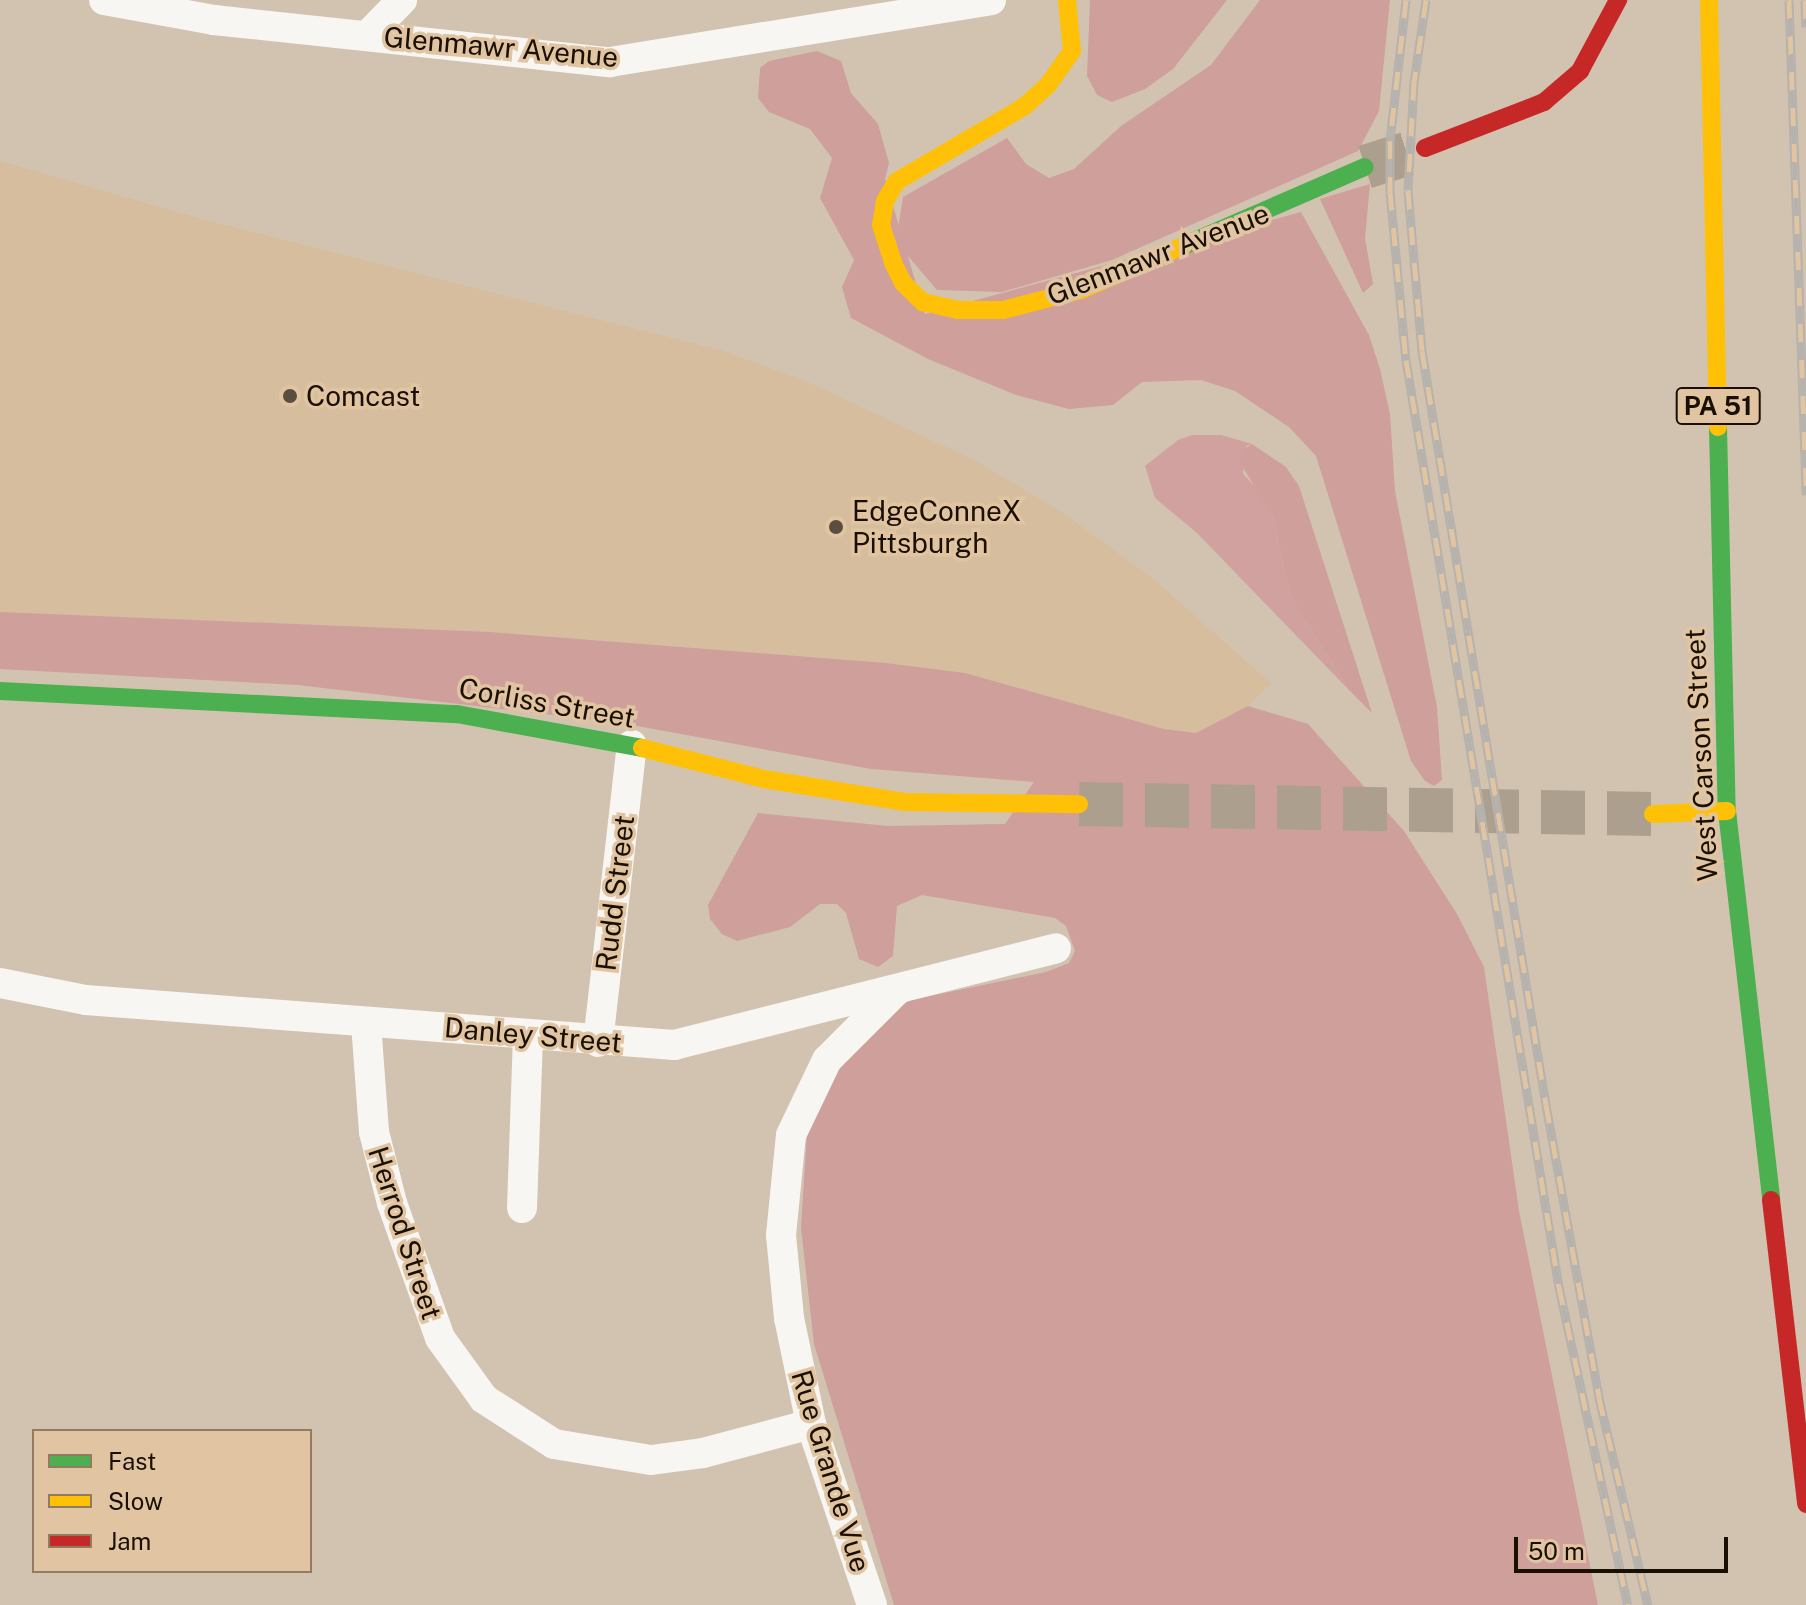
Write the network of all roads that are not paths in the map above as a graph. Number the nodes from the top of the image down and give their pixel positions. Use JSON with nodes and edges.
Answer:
{"nodes":[{"id":1,"x":104,"y":0,"type":"edge"},
{"id":2,"x":402,"y":0,"type":"edge"},
{"id":3,"x":991,"y":0,"type":"edge"},
{"id":4,"x":1067,"y":0,"type":"edge"},
{"id":5,"x":1618,"y":0,"type":"edge"},
{"id":6,"x":1709,"y":0,"type":"edge"},
{"id":7,"x":368,"y":35,"type":"junction"},
{"id":8,"x":1425,"y":148,"type":"tunnel mouth"},
{"id":9,"x":1365,"y":167,"type":"tunnel mouth"},
{"id":10,"x":0,"y":691,"type":"edge"},
{"id":11,"x":632,"y":745,"type":"junction"},
{"id":12,"x":1079,"y":804,"type":"tunnel mouth"},
{"id":13,"x":1727,"y":811,"type":"junction"},
{"id":14,"x":1653,"y":814,"type":"tunnel mouth"},
{"id":15,"x":1056,"y":948,"type":"dead end"},
{"id":16,"x":0,"y":983,"type":"edge"},
{"id":17,"x":896,"y":991,"type":"junction"},
{"id":18,"x":366,"y":1023,"type":"junction"},
{"id":19,"x":528,"y":1035,"type":"junction"},
{"id":20,"x":598,"y":1042,"type":"junction"},
{"id":21,"x":522,"y":1208,"type":"dead end"},
{"id":22,"x":811,"y":1424,"type":"junction"},
{"id":23,"x":1806,"y":1504,"type":"edge"},
{"id":24,"x":872,"y":1605,"type":"edge"}],
"edges":[{"from":1,"to":7,"type":"street","name":"Glenmawr Avenue"},
{"from":2,"to":7,"type":"street"},
{"from":3,"to":7,"type":"street","name":"Glenmawr Avenue"},
{"from":4,"to":9,"type":"street","name":"Glenmawr Avenue"},
{"from":5,"to":8,"type":"street"},
{"from":6,"to":13,"type":"street","name":"West Carson Street","number":"PA 51"},
{"from":10,"to":11,"type":"street","name":"Corliss Street"},
{"from":11,"to":12,"type":"street","name":"Corliss Street"},
{"from":11,"to":20,"type":"street","name":"Rudd Street"},
{"from":13,"to":14,"type":"street"},
{"from":13,"to":23,"type":"street","name":"West Carson Street","number":"PA 51"},
{"from":15,"to":17,"type":"street","name":"Danley Street"},
{"from":16,"to":18,"type":"street","name":"Danley Street"},
{"from":17,"to":20,"type":"street","name":"Danley Street"},
{"from":17,"to":22,"type":"street","name":"Rue Grande Vue"},
{"from":18,"to":19,"type":"street","name":"Danley Street"},
{"from":18,"to":22,"type":"street","name":"Herrod Street"},
{"from":19,"to":20,"type":"street","name":"Danley Street"},
{"from":19,"to":21,"type":"street"},
{"from":22,"to":24,"type":"street","name":"Rue Grande Vue"}]}
